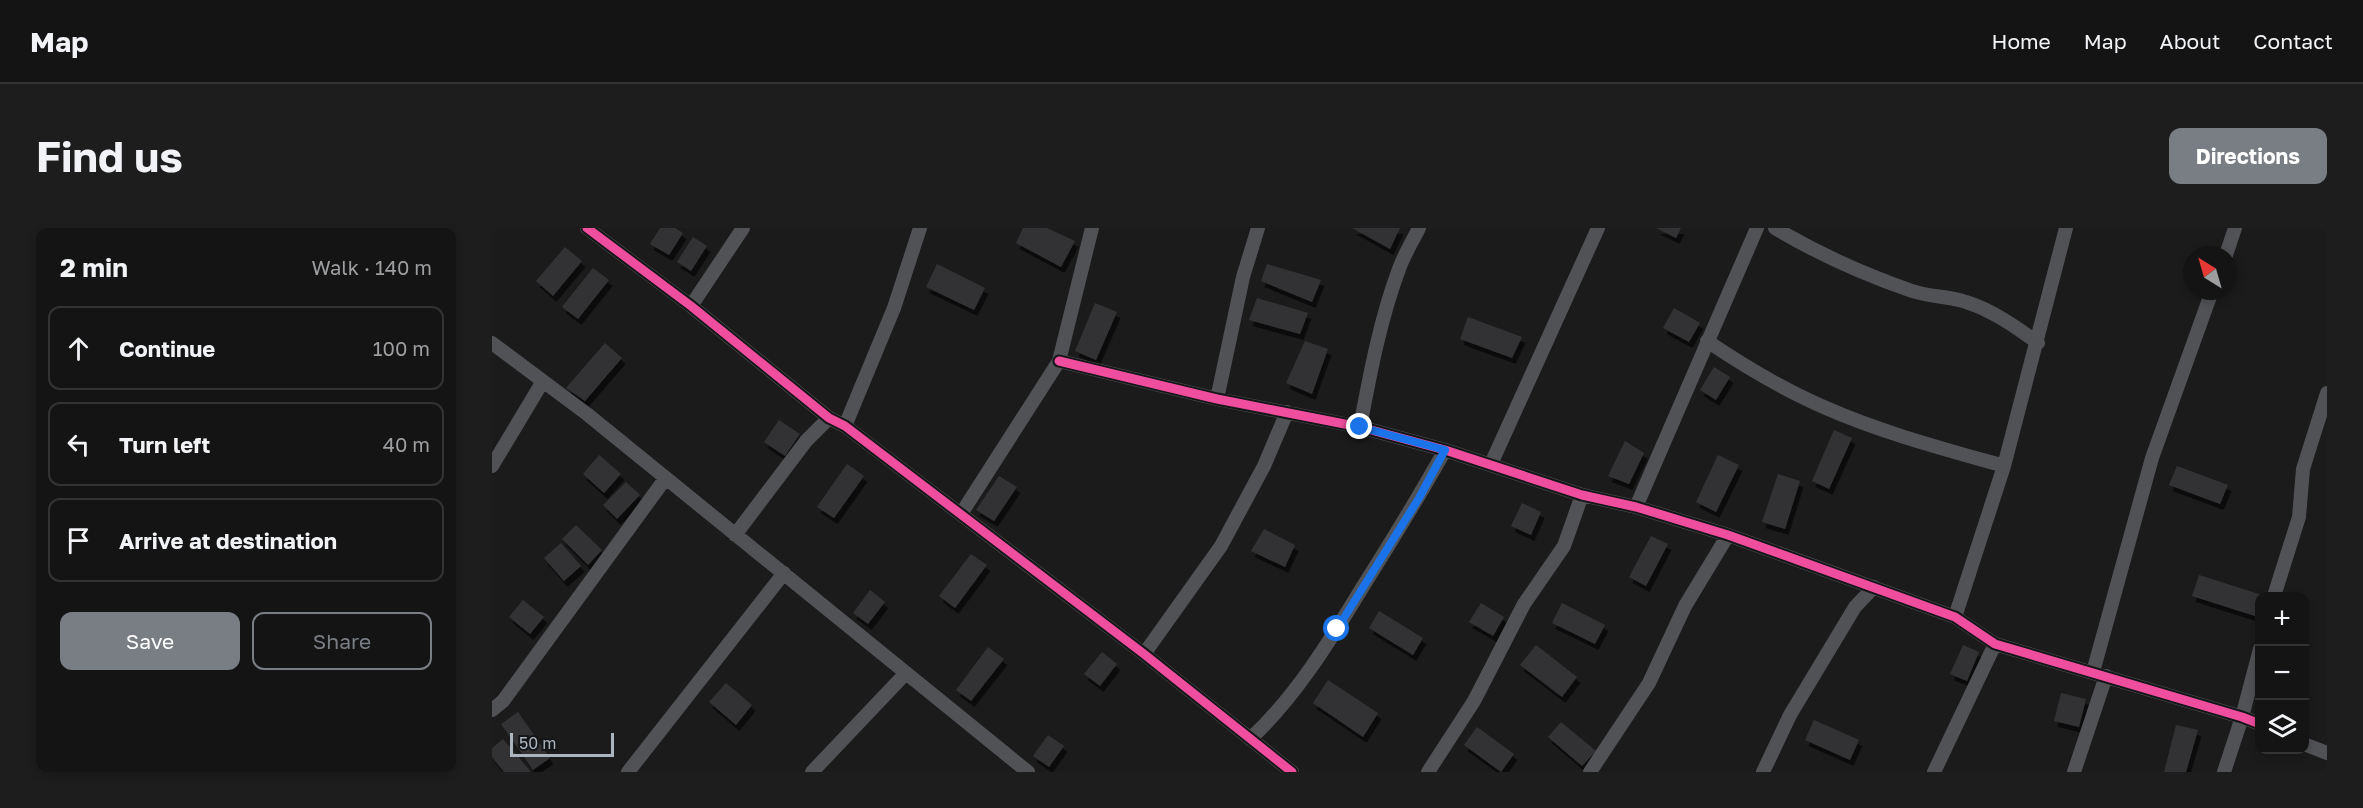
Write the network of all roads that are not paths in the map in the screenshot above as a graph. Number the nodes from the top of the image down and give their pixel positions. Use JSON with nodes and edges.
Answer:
{"nodes":[{"id":1,"x":587,"y":228,"type":"edge"},
{"id":2,"x":743,"y":228,"type":"edge"},
{"id":3,"x":920,"y":228,"type":"edge"},
{"id":4,"x":1092,"y":228,"type":"edge"},
{"id":5,"x":1258,"y":228,"type":"edge"},
{"id":6,"x":1419,"y":228,"type":"edge"},
{"id":7,"x":1598,"y":228,"type":"edge"},
{"id":8,"x":1757,"y":228,"type":"edge"},
{"id":9,"x":1775,"y":228,"type":"edge"},
{"id":10,"x":2066,"y":228,"type":"edge"},
{"id":11,"x":2235,"y":228,"type":"edge"},
{"id":12,"x":2229,"y":246,"type":"edge"},
{"id":13,"x":2209,"y":300,"type":"edge"},
{"id":14,"x":691,"y":306,"type":"junction"},
{"id":15,"x":1707,"y":341,"type":"junction"},
{"id":16,"x":492,"y":343,"type":"edge"},
{"id":17,"x":2038,"y":343,"type":"junction"},
{"id":18,"x":1059,"y":361,"type":"junction"},
{"id":19,"x":543,"y":381,"type":"junction"},
{"id":20,"x":2327,"y":393,"type":"edge"},
{"id":21,"x":1217,"y":399,"type":"junction"},
{"id":22,"x":1287,"y":412,"type":"junction"},
{"id":23,"x":829,"y":418,"type":"junction"},
{"id":24,"x":845,"y":426,"type":"junction"},
{"id":25,"x":1360,"y":427,"type":"junction"},
{"id":26,"x":1445,"y":450,"type":"junction"},
{"id":27,"x":1491,"y":464,"type":"junction"},
{"id":28,"x":492,"y":466,"type":"edge"},
{"id":29,"x":2004,"y":466,"type":"junction"},
{"id":30,"x":664,"y":479,"type":"junction"},
{"id":31,"x":1582,"y":495,"type":"junction"},
{"id":32,"x":1636,"y":507,"type":"junction"},
{"id":33,"x":961,"y":514,"type":"junction"},
{"id":34,"x":735,"y":535,"type":"junction"},
{"id":35,"x":1728,"y":535,"type":"junction"},
{"id":36,"x":784,"y":573,"type":"junction"},
{"id":37,"x":1874,"y":587,"type":"junction"},
{"id":38,"x":2276,"y":592,"type":"edge"},
{"id":39,"x":1955,"y":617,"type":"junction"},
{"id":40,"x":1995,"y":644,"type":"junction"},
{"id":41,"x":1144,"y":654,"type":"junction"},
{"id":42,"x":2255,"y":665,"type":"edge"},
{"id":43,"x":906,"y":673,"type":"junction"},
{"id":44,"x":2099,"y":674,"type":"junction"},
{"id":45,"x":492,"y":710,"type":"edge"},
{"id":46,"x":2242,"y":717,"type":"junction"},
{"id":47,"x":2255,"y":722,"type":"edge"},
{"id":48,"x":1250,"y":739,"type":"junction"},
{"id":49,"x":2309,"y":746,"type":"edge"},
{"id":50,"x":2327,"y":753,"type":"edge"},
{"id":51,"x":628,"y":772,"type":"edge"},
{"id":52,"x":812,"y":772,"type":"edge"},
{"id":53,"x":1028,"y":772,"type":"edge"},
{"id":54,"x":1292,"y":772,"type":"edge"},
{"id":55,"x":1428,"y":772,"type":"edge"},
{"id":56,"x":1590,"y":772,"type":"edge"},
{"id":57,"x":1763,"y":772,"type":"edge"},
{"id":58,"x":1934,"y":772,"type":"edge"},
{"id":59,"x":2074,"y":772,"type":"edge"},
{"id":60,"x":2224,"y":772,"type":"edge"}],
"edges":[{"from":1,"to":14,"type":"street"},
{"from":2,"to":14,"type":"street"},
{"from":3,"to":24,"type":"street"},
{"from":4,"to":18,"type":"street"},
{"from":5,"to":21,"type":"street"},
{"from":6,"to":25,"type":"street"},
{"from":7,"to":27,"type":"street"},
{"from":8,"to":15,"type":"street"},
{"from":9,"to":17,"type":"street"},
{"from":10,"to":17,"type":"street"},
{"from":11,"to":12,"type":"street"},
{"from":13,"to":44,"type":"street"},
{"from":14,"to":23,"type":"street"},
{"from":15,"to":29,"type":"street"},
{"from":15,"to":32,"type":"street"},
{"from":16,"to":19,"type":"street"},
{"from":17,"to":29,"type":"street"},
{"from":18,"to":21,"type":"street"},
{"from":18,"to":33,"type":"street"},
{"from":19,"to":28,"type":"street"},
{"from":19,"to":30,"type":"street"},
{"from":20,"to":38,"type":"street"},
{"from":21,"to":22,"type":"street"},
{"from":22,"to":25,"type":"street"},
{"from":22,"to":41,"type":"street"},
{"from":23,"to":24,"type":"street"},
{"from":23,"to":34,"type":"street"},
{"from":24,"to":33,"type":"street"},
{"from":25,"to":26,"type":"street"},
{"from":26,"to":27,"type":"street"},
{"from":26,"to":48,"type":"street"},
{"from":27,"to":31,"type":"street"},
{"from":29,"to":39,"type":"street"},
{"from":30,"to":34,"type":"street"},
{"from":30,"to":45,"type":"street"},
{"from":31,"to":32,"type":"street"},
{"from":31,"to":55,"type":"street"},
{"from":32,"to":35,"type":"street"},
{"from":33,"to":41,"type":"street"},
{"from":34,"to":36,"type":"street"},
{"from":35,"to":37,"type":"street"},
{"from":35,"to":56,"type":"street"},
{"from":36,"to":43,"type":"street"},
{"from":36,"to":51,"type":"street"},
{"from":37,"to":39,"type":"street"},
{"from":37,"to":57,"type":"street"},
{"from":39,"to":40,"type":"street"},
{"from":40,"to":44,"type":"street"},
{"from":40,"to":58,"type":"street"},
{"from":41,"to":48,"type":"street"},
{"from":42,"to":46,"type":"street"},
{"from":43,"to":52,"type":"street"},
{"from":43,"to":53,"type":"street"},
{"from":44,"to":46,"type":"street"},
{"from":44,"to":59,"type":"street"},
{"from":46,"to":47,"type":"street"},
{"from":46,"to":60,"type":"street"},
{"from":48,"to":54,"type":"street"},
{"from":49,"to":50,"type":"street"}]}
